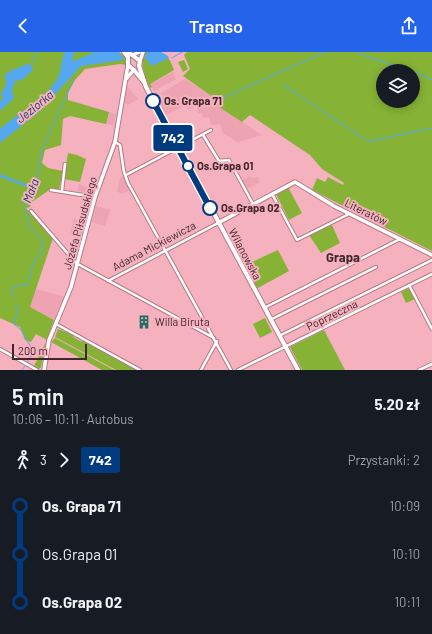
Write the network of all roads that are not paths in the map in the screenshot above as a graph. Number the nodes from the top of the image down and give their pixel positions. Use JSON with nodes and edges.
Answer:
{"nodes":[{"id":1,"x":124,"y":52,"type":"edge"},
{"id":2,"x":128,"y":52,"type":"edge"},
{"id":3,"x":139,"y":52,"type":"edge"},
{"id":4,"x":143,"y":52,"type":"edge"},
{"id":5,"x":134,"y":56,"type":"junction"},
{"id":6,"x":140,"y":61,"type":"junction"},
{"id":7,"x":128,"y":63,"type":"junction"},
{"id":8,"x":139,"y":66,"type":"junction"},
{"id":9,"x":134,"y":70,"type":"junction"},
{"id":10,"x":126,"y":79,"type":"junction"},
{"id":11,"x":144,"y":82,"type":"junction"},
{"id":12,"x":211,"y":130,"type":"dead end"},
{"id":13,"x":203,"y":134,"type":"junction"},
{"id":14,"x":115,"y":142,"type":"junction"},
{"id":15,"x":178,"y":147,"type":"junction"},
{"id":16,"x":65,"y":164,"type":"dead end"},
{"id":17,"x":126,"y":175,"type":"junction"},
{"id":18,"x":294,"y":182,"type":"joint"},
{"id":19,"x":51,"y":190,"type":"dead end"},
{"id":20,"x":62,"y":190,"type":"junction"},
{"id":21,"x":272,"y":194,"type":"junction"},
{"id":22,"x":96,"y":197,"type":"junction"},
{"id":23,"x":253,"y":204,"type":"junction"},
{"id":24,"x":31,"y":211,"type":"dead end"},
{"id":25,"x":349,"y":214,"type":"junction"},
{"id":26,"x":218,"y":223,"type":"junction"},
{"id":27,"x":401,"y":239,"type":"junction"},
{"id":28,"x":165,"y":251,"type":"junction"},
{"id":29,"x":432,"y":255,"type":"edge"},
{"id":30,"x":432,"y":260,"type":"edge"},
{"id":31,"x":78,"y":264,"type":"junction"},
{"id":32,"x":376,"y":267,"type":"dead end"},
{"id":33,"x":432,"y":274,"type":"edge"},
{"id":34,"x":107,"y":281,"type":"junction"},
{"id":35,"x":409,"y":285,"type":"junction"},
{"id":36,"x":263,"y":308,"type":"junction"},
{"id":37,"x":270,"y":320,"type":"junction"},
{"id":38,"x":56,"y":324,"type":"junction"},
{"id":39,"x":432,"y":329,"type":"edge"},
{"id":40,"x":278,"y":336,"type":"junction"},
{"id":41,"x":216,"y":340,"type":"junction"},
{"id":42,"x":284,"y":347,"type":"junction"},
{"id":43,"x":0,"y":349,"type":"edge"},
{"id":44,"x":432,"y":364,"type":"edge"},
{"id":45,"x":37,"y":370,"type":"edge"},
{"id":46,"x":44,"y":370,"type":"edge"},
{"id":47,"x":140,"y":370,"type":"edge"},
{"id":48,"x":201,"y":370,"type":"edge"},
{"id":49,"x":232,"y":370,"type":"edge"},
{"id":50,"x":238,"y":370,"type":"edge"},
{"id":51,"x":298,"y":370,"type":"edge"},
{"id":52,"x":419,"y":370,"type":"edge"}],
"edges":[{"from":1,"to":7,"type":"main road"},
{"from":2,"to":5,"type":"main road"},
{"from":3,"to":5,"type":"street"},
{"from":4,"to":6,"type":"street"},
{"from":5,"to":6,"type":"main road"},
{"from":5,"to":7,"type":"main road"},
{"from":6,"to":8,"type":"main road"},
{"from":7,"to":9,"type":"main road","name":"Wilanowska"},
{"from":7,"to":10,"type":"street","name":"Józefa Piłsudskiego"},
{"from":8,"to":9,"type":"main road"},
{"from":8,"to":11,"type":"main road","name":"Wilanowska"},
{"from":9,"to":10,"type":"street"},
{"from":9,"to":11,"type":"main road","name":"Wilanowska"},
{"from":10,"to":14,"type":"street","name":"Józefa Piłsudskiego"},
{"from":11,"to":15,"type":"main road","name":"Wilanowska"},
{"from":12,"to":13,"type":"street"},
{"from":13,"to":15,"type":"street"},
{"from":13,"to":23,"type":"street"},
{"from":14,"to":17,"type":"street"},
{"from":14,"to":22,"type":"street","name":"Józefa Piłsudskiego"},
{"from":15,"to":17,"type":"street"},
{"from":15,"to":26,"type":"main road","name":"Wilanowska"},
{"from":16,"to":20,"type":"street"},
{"from":17,"to":28,"type":"street"},
{"from":18,"to":21,"type":"street","name":"Adama Mickiewicza"},
{"from":18,"to":25,"type":"street","name":"Literatów"},
{"from":19,"to":20,"type":"street"},
{"from":20,"to":22,"type":"street"},
{"from":21,"to":23,"type":"street","name":"Adama Mickiewicza"},
{"from":21,"to":25,"type":"street"},
{"from":22,"to":31,"type":"street","name":"Józefa Piłsudskiego"},
{"from":23,"to":26,"type":"street","name":"Adama Mickiewicza"},
{"from":24,"to":31,"type":"street"},
{"from":25,"to":27,"type":"street","name":"Literatów"},
{"from":26,"to":28,"type":"street","name":"Adama Mickiewicza"},
{"from":26,"to":36,"type":"main road","name":"Wilanowska"},
{"from":27,"to":29,"type":"street","name":"Literatów"},
{"from":27,"to":36,"type":"street"},
{"from":28,"to":34,"type":"street","name":"Adama Mickiewicza"},
{"from":28,"to":41,"type":"street"},
{"from":30,"to":40,"type":"street"},
{"from":31,"to":34,"type":"street"},
{"from":31,"to":38,"type":"street","name":"Józefa Piłsudskiego"},
{"from":32,"to":37,"type":"street"},
{"from":33,"to":35,"type":"street","name":"Poprzeczna"},
{"from":34,"to":41,"type":"street"},
{"from":35,"to":39,"type":"street"},
{"from":35,"to":42,"type":"street","name":"Poprzeczna"},
{"from":36,"to":37,"type":"main road","name":"Wilanowska"},
{"from":37,"to":40,"type":"main road","name":"Wilanowska"},
{"from":38,"to":46,"type":"street","name":"Józefa Piłsudskiego"},
{"from":38,"to":47,"type":"street"},
{"from":40,"to":42,"type":"main road","name":"Wilanowska"},
{"from":41,"to":48,"type":"street"},
{"from":41,"to":49,"type":"street"},
{"from":42,"to":50,"type":"street","name":"Poprzeczna"},
{"from":42,"to":51,"type":"main road","name":"Wilanowska"},
{"from":43,"to":45,"type":"street"},
{"from":44,"to":52,"type":"street"}]}
